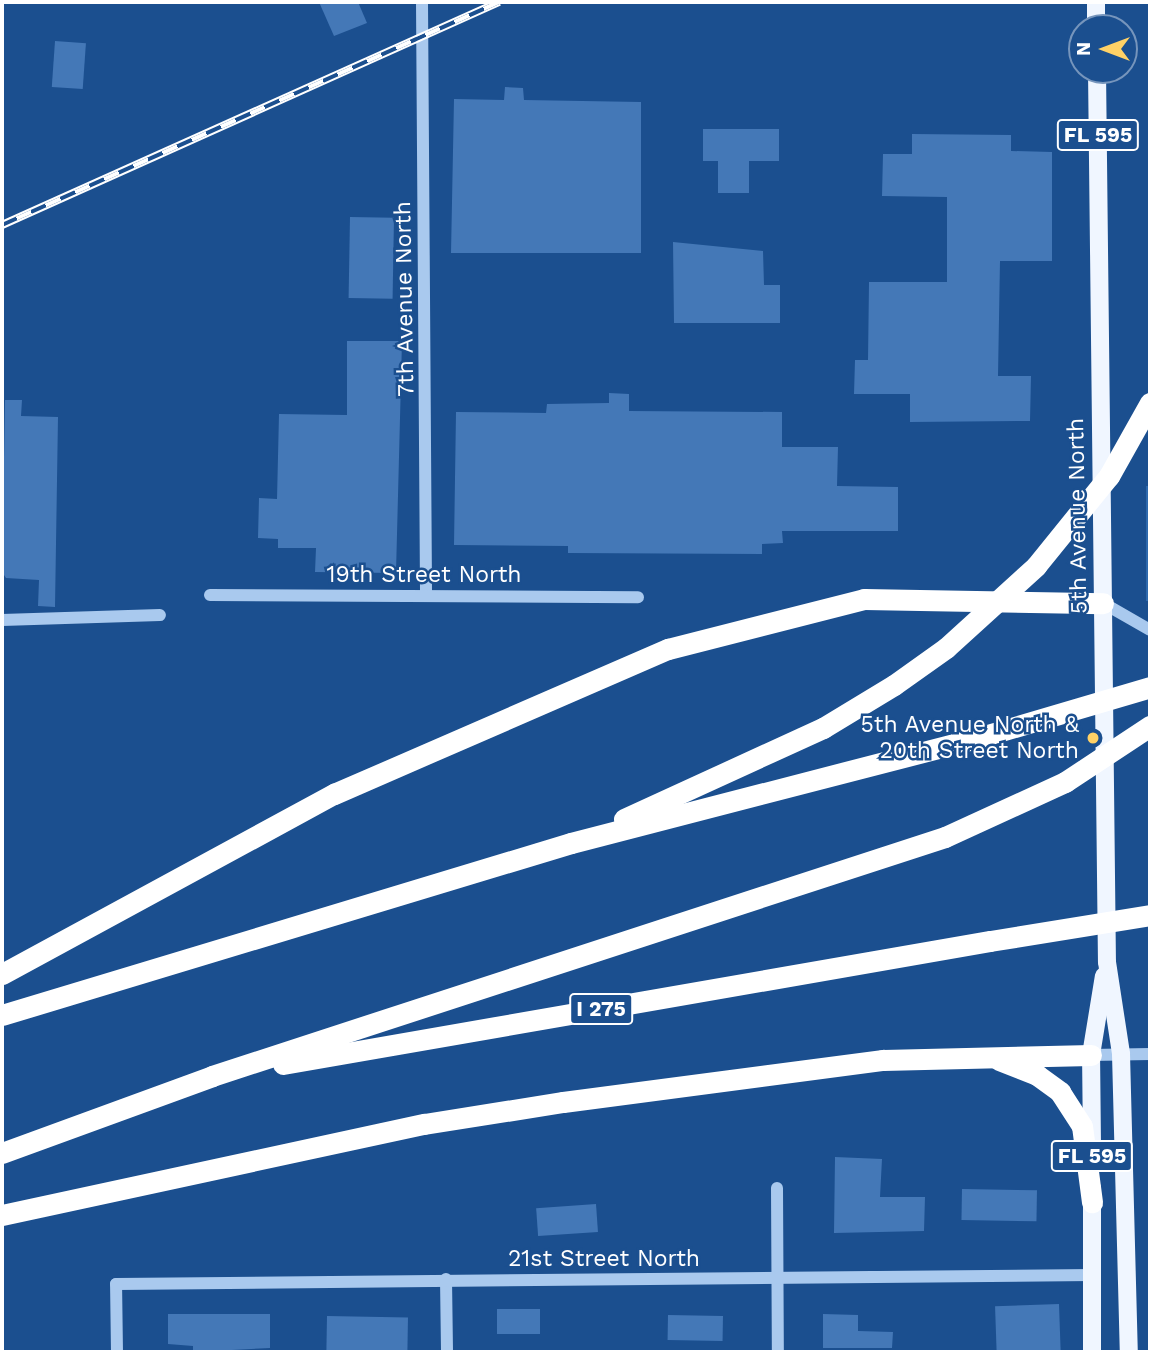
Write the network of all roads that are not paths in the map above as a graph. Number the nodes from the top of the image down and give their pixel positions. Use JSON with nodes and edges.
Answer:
{"nodes":[{"id":1,"x":422,"y":2,"type":"edge"},
{"id":2,"x":1097,"y":84,"type":"edge"},
{"id":3,"x":1150,"y":404,"type":"edge"},
{"id":4,"x":210,"y":595,"type":"dead end"},
{"id":5,"x":426,"y":596,"type":"junction"},
{"id":6,"x":638,"y":597,"type":"dead end"},
{"id":7,"x":1103,"y":603,"type":"junction"},
{"id":8,"x":160,"y":615,"type":"dead end"},
{"id":9,"x":2,"y":620,"type":"edge"},
{"id":10,"x":1150,"y":630,"type":"edge"},
{"id":11,"x":1150,"y":687,"type":"edge"},
{"id":12,"x":1150,"y":726,"type":"edge"},
{"id":13,"x":571,"y":843,"type":"junction"},
{"id":14,"x":1150,"y":915,"type":"edge"},
{"id":15,"x":1107,"y":962,"type":"junction"},
{"id":16,"x":2,"y":975,"type":"edge"},
{"id":17,"x":2,"y":1015,"type":"edge"},
{"id":18,"x":1121,"y":1054,"type":"junction"},
{"id":19,"x":1150,"y":1054,"type":"edge"},
{"id":20,"x":1091,"y":1055,"type":"junction"},
{"id":21,"x":987,"y":1056,"type":"junction"},
{"id":22,"x":212,"y":1076,"type":"junction"},
{"id":23,"x":2,"y":1153,"type":"edge"},
{"id":24,"x":777,"y":1188,"type":"dead end"},
{"id":25,"x":1093,"y":1202,"type":"junction"},
{"id":26,"x":2,"y":1215,"type":"edge"},
{"id":27,"x":1092,"y":1275,"type":"junction"},
{"id":28,"x":446,"y":1279,"type":"junction"},
{"id":29,"x":777,"y":1281,"type":"junction"},
{"id":30,"x":117,"y":1352,"type":"edge"},
{"id":31,"x":447,"y":1352,"type":"edge"},
{"id":32,"x":778,"y":1352,"type":"edge"},
{"id":33,"x":1092,"y":1352,"type":"edge"},
{"id":34,"x":1129,"y":1352,"type":"edge"}],
"edges":[{"from":1,"to":5,"type":"street","name":"7th Avenue North"},
{"from":2,"to":7,"type":"main road","name":"5th Avenue North","number":"FL 595"},
{"from":3,"to":13,"type":"highway","bridge":true},
{"from":4,"to":5,"type":"street","name":"19th Street North"},
{"from":5,"to":6,"type":"street","name":"19th Street North"},
{"from":7,"to":10,"type":"street"},
{"from":7,"to":15,"type":"main road","name":"5th Avenue North","number":"FL 595"},
{"from":7,"to":16,"type":"highway"},
{"from":8,"to":9,"type":"street"},
{"from":11,"to":13,"type":"highway","bridge":true},
{"from":12,"to":22,"type":"highway","bridge":true},
{"from":13,"to":17,"type":"highway"},
{"from":14,"to":22,"type":"highway","number":"I 275","bridge":true},
{"from":15,"to":18,"type":"main road","name":"5th Avenue North","number":"FL 595"},
{"from":15,"to":20,"type":"main road","name":"5th Avenue North","number":"FL 595"},
{"from":18,"to":19,"type":"street"},
{"from":18,"to":20,"type":"street"},
{"from":18,"to":34,"type":"main road","name":"5th Avenue North","number":"FL 595"},
{"from":20,"to":21,"type":"highway"},
{"from":20,"to":25,"type":"main road","name":"5th Avenue North","number":"FL 595"},
{"from":21,"to":25,"type":"highway"},
{"from":21,"to":26,"type":"highway"},
{"from":22,"to":23,"type":"highway","number":"I 275"},
{"from":24,"to":29,"type":"street"},
{"from":25,"to":27,"type":"main road","name":"5th Avenue North","number":"FL 595"},
{"from":27,"to":29,"type":"street","name":"21st Street North"},
{"from":27,"to":33,"type":"main road","name":"5th Avenue North","number":"FL 595"},
{"from":28,"to":29,"type":"street","name":"21st Street North"},
{"from":28,"to":30,"type":"street","name":"21st Street North"},
{"from":28,"to":31,"type":"street"},
{"from":29,"to":32,"type":"street"}]}
